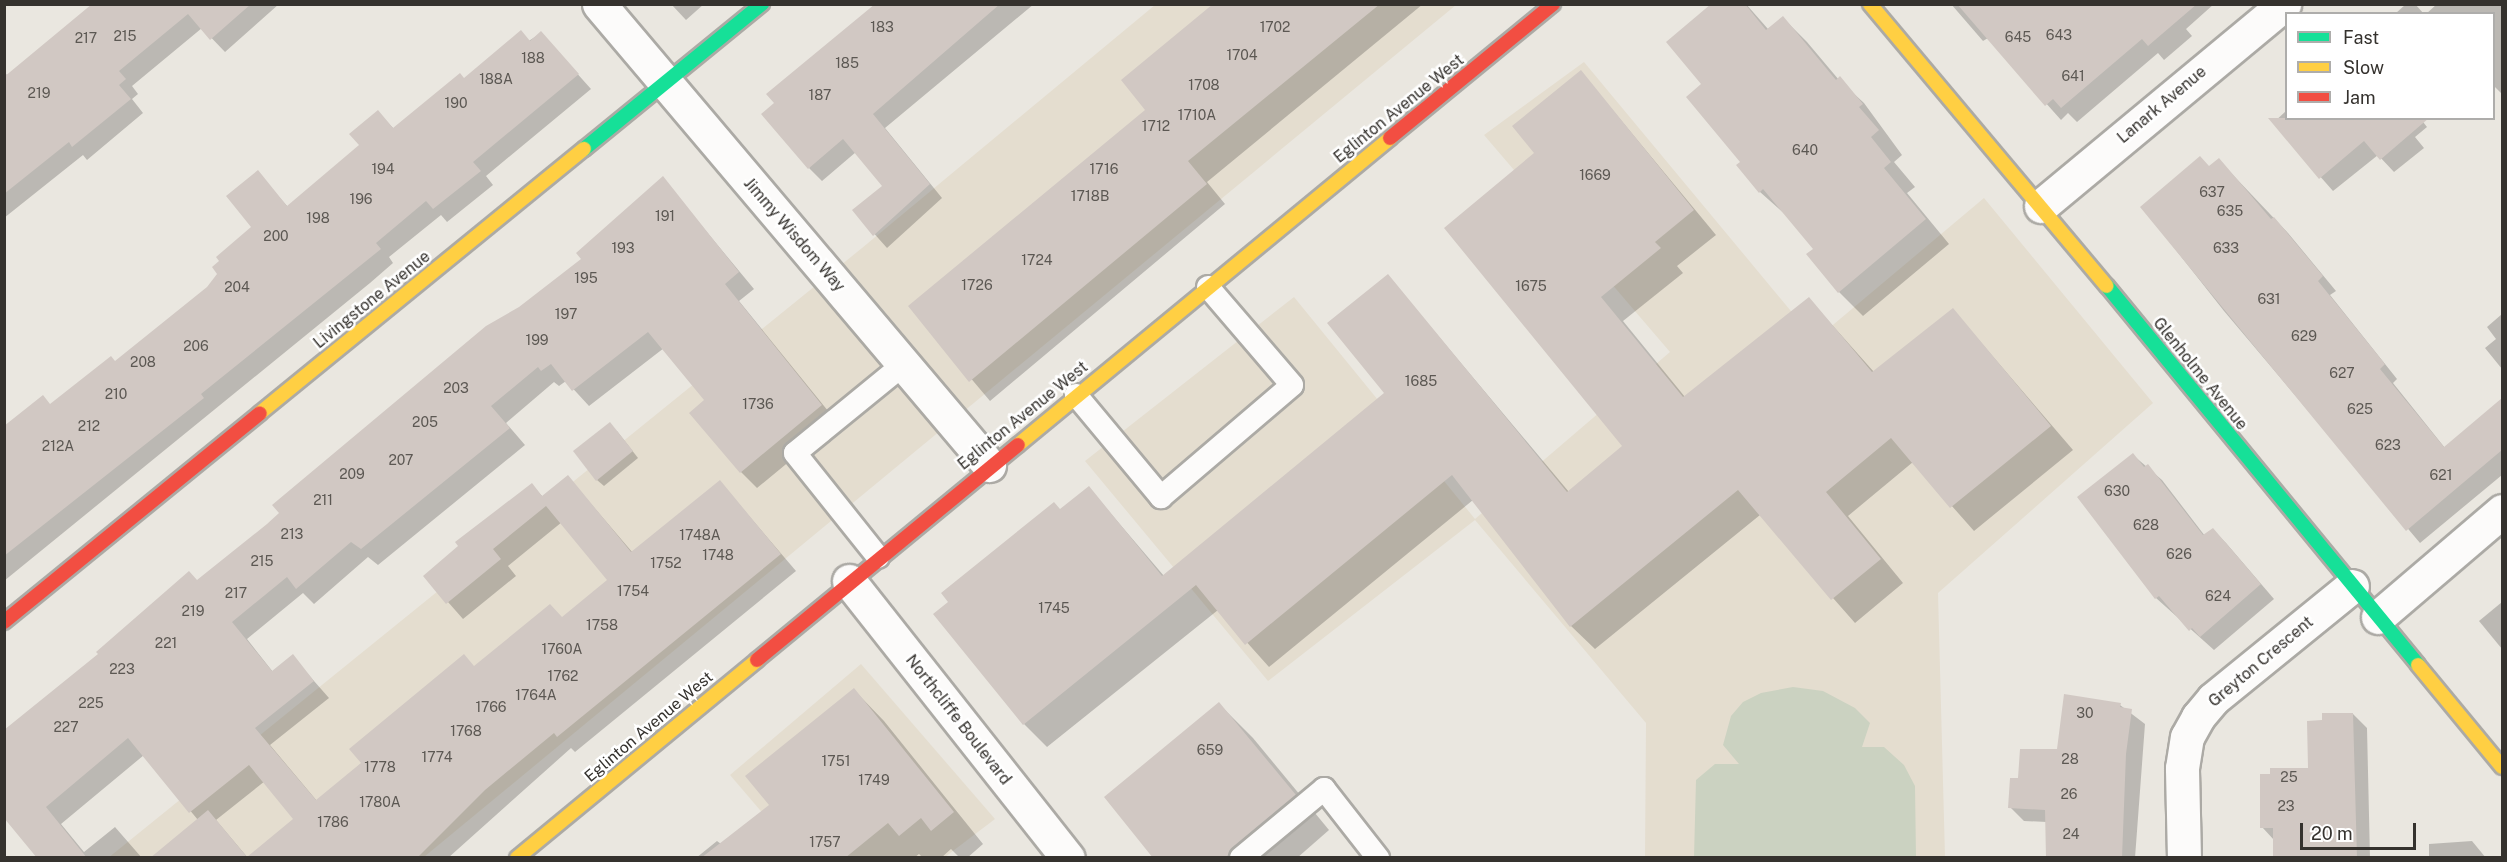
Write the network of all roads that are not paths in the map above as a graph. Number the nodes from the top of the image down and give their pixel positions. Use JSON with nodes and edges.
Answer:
{"nodes":[{"id":1,"x":599,"y":4,"type":"edge"},
{"id":2,"x":762,"y":4,"type":"edge"},
{"id":3,"x":1553,"y":4,"type":"edge"},
{"id":4,"x":1870,"y":4,"type":"edge"},
{"id":5,"x":2284,"y":4,"type":"edge"},
{"id":6,"x":664,"y":84,"type":"junction"},
{"id":7,"x":2041,"y":206,"type":"junction"},
{"id":8,"x":1208,"y":286,"type":"junction"},
{"id":9,"x":904,"y":364,"type":"junction"},
{"id":10,"x":1076,"y":395,"type":"junction"},
{"id":11,"x":989,"y":465,"type":"junction"},
{"id":12,"x":2502,"y":511,"type":"edge"},
{"id":13,"x":879,"y":557,"type":"junction"},
{"id":14,"x":849,"y":581,"type":"junction"},
{"id":15,"x":2352,"y":585,"type":"junction"},
{"id":16,"x":2378,"y":617,"type":"junction"},
{"id":17,"x":4,"y":622,"type":"edge"},
{"id":18,"x":2502,"y":767,"type":"edge"},
{"id":19,"x":517,"y":858,"type":"edge"},
{"id":20,"x":1068,"y":858,"type":"edge"},
{"id":21,"x":1241,"y":858,"type":"edge"},
{"id":22,"x":1378,"y":858,"type":"edge"},
{"id":23,"x":2184,"y":858,"type":"edge"}],
"edges":[{"from":1,"to":6,"type":"street","name":"Jimmy Wisdom Way"},
{"from":2,"to":6,"type":"street","name":"Livingstone Avenue"},
{"from":3,"to":8,"type":"street","name":"Eglinton Avenue West"},
{"from":4,"to":7,"type":"street","name":"Glenholme Avenue"},
{"from":5,"to":7,"type":"street","name":"Lanark Avenue"},
{"from":6,"to":9,"type":"street","name":"Jimmy Wisdom Way"},
{"from":6,"to":17,"type":"street","name":"Livingstone Avenue"},
{"from":7,"to":15,"type":"street","name":"Glenholme Avenue"},
{"from":8,"to":10,"type":"street","name":"Eglinton Avenue West"},
{"from":8,"to":10,"type":"lane"},
{"from":9,"to":11,"type":"street","name":"Jimmy Wisdom Way"},
{"from":9,"to":13,"type":"lane"},
{"from":10,"to":11,"type":"street","name":"Eglinton Avenue West"},
{"from":11,"to":13,"type":"street","name":"Eglinton Avenue West"},
{"from":12,"to":16,"type":"street"},
{"from":13,"to":14,"type":"street","name":"Eglinton Avenue West"},
{"from":14,"to":19,"type":"street","name":"Eglinton Avenue West"},
{"from":14,"to":20,"type":"street","name":"Northcliffe Boulevard"},
{"from":15,"to":16,"type":"street","name":"Glenholme Avenue"},
{"from":15,"to":23,"type":"street","name":"Greyton Crescent"},
{"from":16,"to":18,"type":"street","name":"Glenholme Avenue"},
{"from":21,"to":22,"type":"lane"}]}
